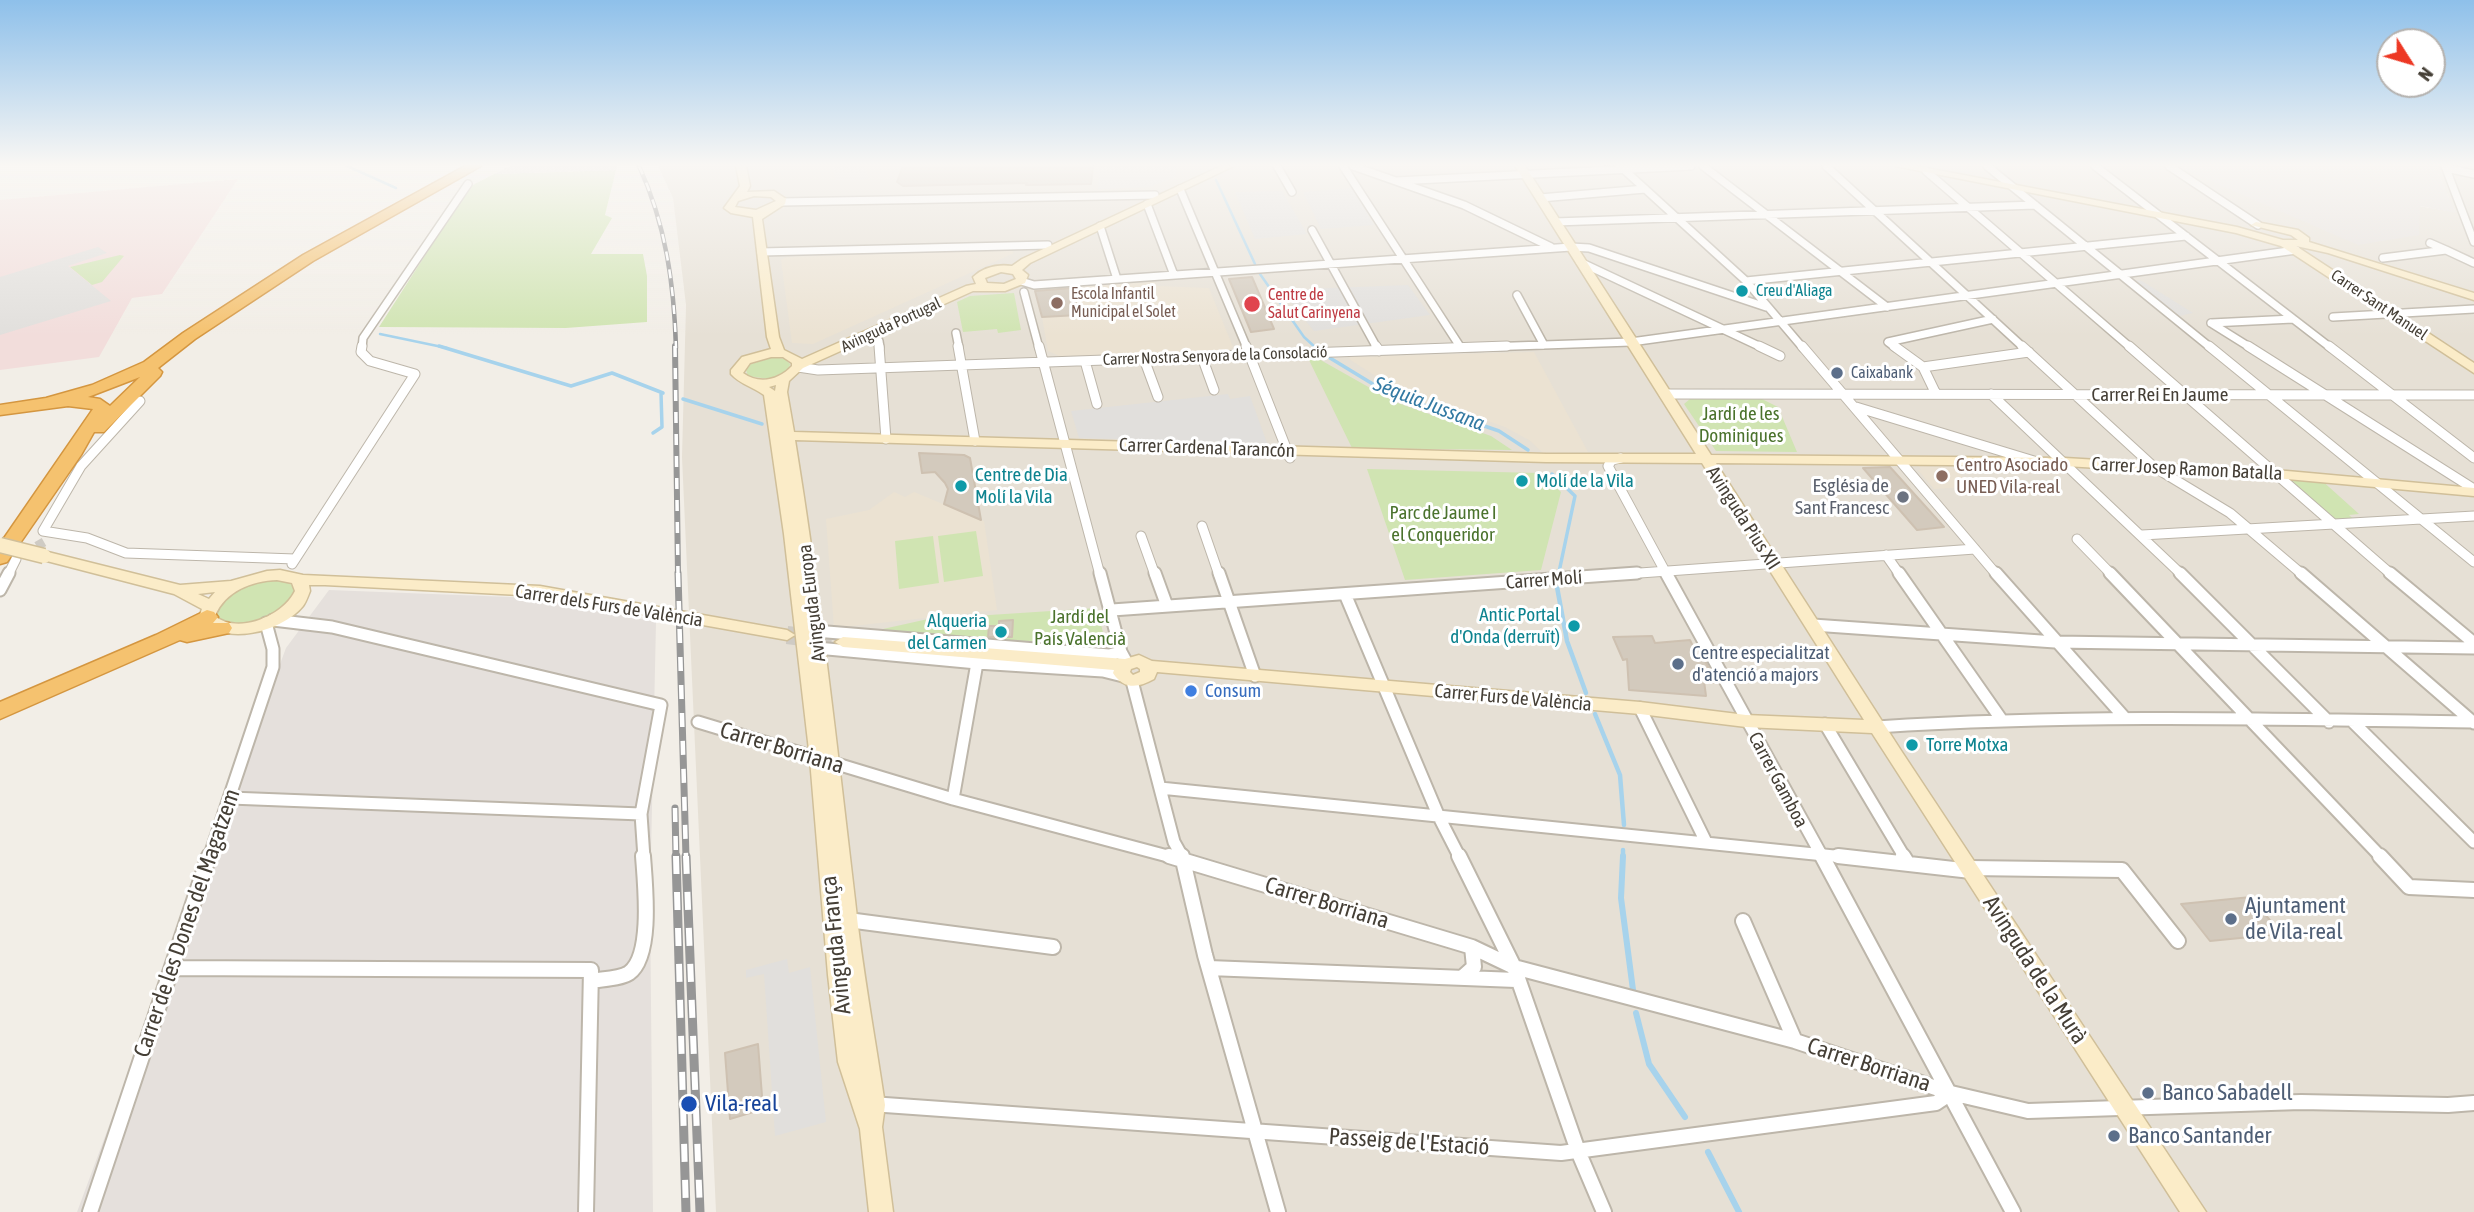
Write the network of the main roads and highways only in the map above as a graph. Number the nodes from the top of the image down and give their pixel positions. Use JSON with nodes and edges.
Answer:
{"nodes":[{"id":1,"x":372,"y":223,"type":"edge"},
{"id":2,"x":749,"y":223,"type":"edge"},
{"id":3,"x":757,"y":223,"type":"edge"},
{"id":4,"x":1099,"y":223,"type":"edge"},
{"id":5,"x":1107,"y":223,"type":"edge"},
{"id":6,"x":1555,"y":223,"type":"edge"},
{"id":7,"x":2205,"y":223,"type":"edge"},
{"id":8,"x":2245,"y":223,"type":"edge"},
{"id":9,"x":2294,"y":232,"type":"junction"},
{"id":10,"x":2270,"y":233,"type":"junction"},
{"id":11,"x":2299,"y":247,"type":"junction"},
{"id":12,"x":1003,"y":269,"type":"junction"},
{"id":13,"x":981,"y":281,"type":"junction"},
{"id":14,"x":1018,"y":283,"type":"junction"},
{"id":15,"x":2474,"y":288,"type":"edge"},
{"id":16,"x":2474,"y":297,"type":"edge"},
{"id":17,"x":214,"y":320,"type":"junction"},
{"id":18,"x":779,"y":353,"type":"junction"},
{"id":19,"x":763,"y":354,"type":"junction"},
{"id":20,"x":798,"y":364,"type":"junction"},
{"id":21,"x":2474,"y":369,"type":"edge"},
{"id":22,"x":783,"y":379,"type":"junction"},
{"id":23,"x":755,"y":383,"type":"junction"},
{"id":24,"x":43,"y":404,"type":"junction"},
{"id":25,"x":0,"y":411,"type":"edge"},
{"id":26,"x":784,"y":441,"type":"junction"},
{"id":27,"x":1067,"y":448,"type":"junction"},
{"id":28,"x":1289,"y":454,"type":"junction"},
{"id":29,"x":72,"y":456,"type":"junction"},
{"id":30,"x":1706,"y":459,"type":"junction"},
{"id":31,"x":1900,"y":460,"type":"joint"},
{"id":32,"x":2474,"y":491,"type":"edge"},
{"id":33,"x":0,"y":545,"type":"edge"},
{"id":34,"x":8,"y":558,"type":"edge"},
{"id":35,"x":293,"y":578,"type":"junction"},
{"id":36,"x":236,"y":585,"type":"junction"},
{"id":37,"x":179,"y":590,"type":"junction"},
{"id":38,"x":213,"y":617,"type":"junction"},
{"id":39,"x":787,"y":635,"type":"tunnel mouth"},
{"id":40,"x":843,"y":642,"type":"tunnel mouth"},
{"id":41,"x":7,"y":707,"type":"edge"},
{"id":42,"x":1877,"y":727,"type":"junction"},
{"id":43,"x":826,"y":761,"type":"junction"},
{"id":44,"x":868,"y":1112,"type":"junction"},
{"id":45,"x":881,"y":1212,"type":"edge"},
{"id":46,"x":2194,"y":1212,"type":"edge"}],
"edges":[{"from":1,"to":17,"type":"highway"},
{"from":2,"to":19,"type":"main road"},
{"from":3,"to":18,"type":"main road"},
{"from":4,"to":12,"type":"main road"},
{"from":5,"to":14,"type":"main road"},
{"from":6,"to":30,"type":"main road","name":"Avinguda Pius XII"},
{"from":7,"to":10,"type":"main road"},
{"from":8,"to":10,"type":"main road"},
{"from":9,"to":10,"type":"main road"},
{"from":9,"to":11,"type":"main road"},
{"from":9,"to":15,"type":"main road"},
{"from":10,"to":11,"type":"main road","name":"Carrer Sant Manuel"},
{"from":11,"to":16,"type":"main road"},
{"from":11,"to":21,"type":"main road","name":"Carrer Sant Manuel"},
{"from":12,"to":13,"type":"main road"},
{"from":12,"to":14,"type":"main road"},
{"from":13,"to":14,"type":"main road"},
{"from":13,"to":20,"type":"main road","name":"Avinguda Portugal"},
{"from":13,"to":20,"type":"main road","name":"Avinguda Portugal"},
{"from":17,"to":24,"type":"highway"},
{"from":17,"to":29,"type":"highway"},
{"from":18,"to":19,"type":"main road"},
{"from":18,"to":20,"type":"main road"},
{"from":19,"to":23,"type":"main road","name":"Avinguda Europa"},
{"from":20,"to":22,"type":"main road"},
{"from":22,"to":23,"type":"main road"},
{"from":22,"to":26,"type":"main road","name":"Avinguda Europa"},
{"from":23,"to":26,"type":"main road","name":"Avinguda Europa"},
{"from":24,"to":25,"type":"highway"},
{"from":24,"to":29,"type":"highway"},
{"from":26,"to":27,"type":"main road","name":"Carrer Cardenal Tarancón"},
{"from":26,"to":27,"type":"main road","name":"Carrer Cardenal Tarancón"},
{"from":26,"to":43,"type":"main road","name":"Avinguda Europa"},
{"from":26,"to":43,"type":"main road","name":"Avinguda Europa"},
{"from":27,"to":28,"type":"main road","name":"Carrer Cardenal Tarancón"},
{"from":28,"to":30,"type":"main road","name":"Carrer Cardenal Tarancón"},
{"from":28,"to":30,"type":"main road","name":"Carrer Cardenal Tarancón"},
{"from":29,"to":34,"type":"highway"},
{"from":30,"to":31,"type":"main road","name":"Carrer Cardenal Tarancón"},
{"from":30,"to":42,"type":"main road","name":"Avinguda Pius XII"},
{"from":31,"to":32,"type":"main road","name":"Carrer Josep Ramon Batalla"},
{"from":33,"to":37,"type":"main road","bridge":true},
{"from":35,"to":36,"type":"main road","name":"Carrer dels Furs de València"},
{"from":35,"to":38,"type":"main road"},
{"from":35,"to":39,"type":"main road","name":"Carrer dels Furs de València"},
{"from":36,"to":37,"type":"main road","name":"Carrer dels Furs de València"},
{"from":36,"to":38,"type":"main road"},
{"from":37,"to":38,"type":"main road"},
{"from":38,"to":41,"type":"highway"},
{"from":40,"to":42,"type":"main road","name":"Carrer Furs de València"},
{"from":42,"to":46,"type":"main road","name":"Avinguda de la Murà"},
{"from":43,"to":44,"type":"main road","name":"Avinguda França"},
{"from":43,"to":44,"type":"main road","name":"Avinguda França"},
{"from":44,"to":45,"type":"main road","name":"Avinguda França"}]}
